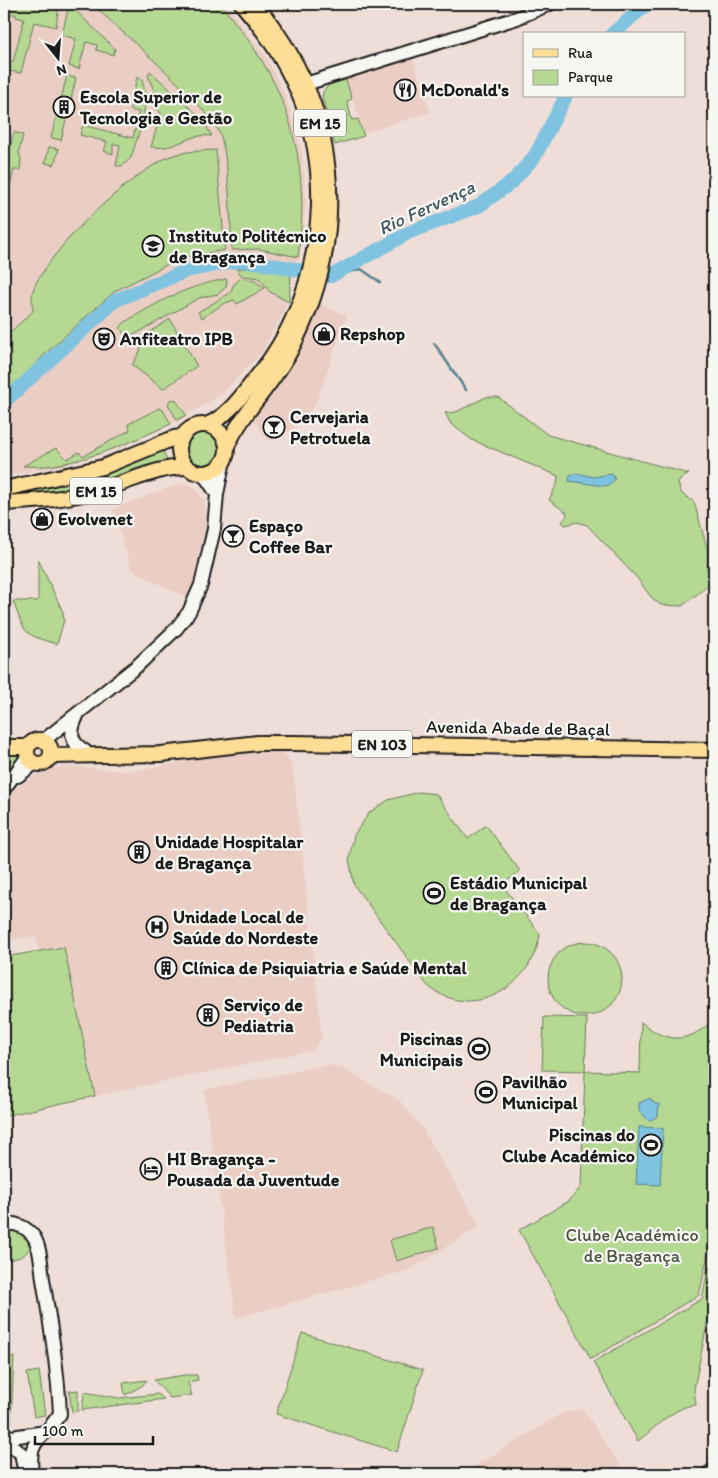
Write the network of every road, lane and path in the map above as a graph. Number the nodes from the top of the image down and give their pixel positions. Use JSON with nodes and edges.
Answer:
{"nodes":[{"id":1,"x":242,"y":4,"type":"edge"},
{"id":2,"x":255,"y":4,"type":"edge"},
{"id":3,"x":550,"y":4,"type":"edge"},
{"id":4,"x":301,"y":85,"type":"junction"},
{"id":5,"x":308,"y":297,"type":"junction"},
{"id":6,"x":206,"y":425,"type":"junction"},
{"id":7,"x":181,"y":437,"type":"junction"},
{"id":8,"x":227,"y":446,"type":"junction"},
{"id":9,"x":224,"y":460,"type":"junction"},
{"id":10,"x":192,"y":469,"type":"junction"},
{"id":11,"x":4,"y":490,"type":"edge"},
{"id":12,"x":217,"y":494,"type":"junction"},
{"id":13,"x":4,"y":503,"type":"edge"},
{"id":14,"x":78,"y":714,"type":"junction"},
{"id":15,"x":300,"y":740,"type":"junction"},
{"id":16,"x":714,"y":743,"type":"edge"},
{"id":17,"x":210,"y":746,"type":"junction"},
{"id":18,"x":48,"y":748,"type":"junction"},
{"id":19,"x":4,"y":749,"type":"edge"},
{"id":20,"x":714,"y":750,"type":"edge"},
{"id":21,"x":85,"y":751,"type":"junction"},
{"id":22,"x":29,"y":755,"type":"junction"},
{"id":23,"x":4,"y":784,"type":"edge"},
{"id":24,"x":6,"y":1221,"type":"edge"},
{"id":25,"x":46,"y":1432,"type":"junction"},
{"id":26,"x":4,"y":1439,"type":"edge"},
{"id":27,"x":714,"y":1470,"type":"edge"},
{"id":28,"x":24,"y":1474,"type":"edge"},
{"id":29,"x":32,"y":1474,"type":"edge"},
{"id":30,"x":708,"y":1474,"type":"edge"}],
"edges":[{"from":1,"to":4,"type":"main road","number":"EM 15"},
{"from":2,"to":4,"type":"main road","number":"EM 15"},
{"from":3,"to":4,"type":"street"},
{"from":4,"to":5,"type":"main road","number":"EM 15"},
{"from":5,"to":6,"type":"main road","number":"EM 15"},
{"from":5,"to":8,"type":"main road","number":"EM 15"},
{"from":6,"to":7,"type":"main road","number":"EM 15"},
{"from":6,"to":8,"type":"main road"},
{"from":7,"to":10,"type":"main road"},
{"from":7,"to":11,"type":"main road","number":"EM 15"},
{"from":8,"to":9,"type":"main road","number":"EM 15"},
{"from":9,"to":10,"type":"main road","number":"EM 15"},
{"from":9,"to":12,"type":"street"},
{"from":10,"to":12,"type":"street"},
{"from":10,"to":13,"type":"main road","number":"EM 15"},
{"from":12,"to":14,"type":"street"},
{"from":14,"to":18,"type":"street"},
{"from":14,"to":21,"type":"street"},
{"from":15,"to":16,"type":"main road","name":"Avenida Abade de Baçal","number":"EN 103"},
{"from":15,"to":17,"type":"main road","name":"Avenida Abade de Baçal","number":"EN 103"},
{"from":15,"to":20,"type":"main road","name":"Avenida Abade de Baçal","number":"EN 103"},
{"from":17,"to":18,"type":"main road","name":"Avenida Abade de Baçal","number":"EN 103"},
{"from":17,"to":21,"type":"main road","name":"Avenida Abade de Baçal","number":"EN 103"},
{"from":18,"to":21,"type":"main road","name":"Avenida Abade de Baçal","number":"EN 103"},
{"from":18,"to":22,"type":"main road","name":"Avenida Abade de Baçal","number":"EN 103"},
{"from":18,"to":22,"type":"main road","name":"Avenida Abade de Baçal","number":"EN 103"},
{"from":19,"to":22,"type":"main road","name":"Avenida Abade de Baçal","number":"EN 103"},
{"from":22,"to":23,"type":"street"},
{"from":24,"to":25,"type":"street"},
{"from":25,"to":26,"type":"street"},
{"from":25,"to":29,"type":"street"},
{"from":26,"to":28,"type":"street"},
{"from":27,"to":30,"type":"street"}]}
